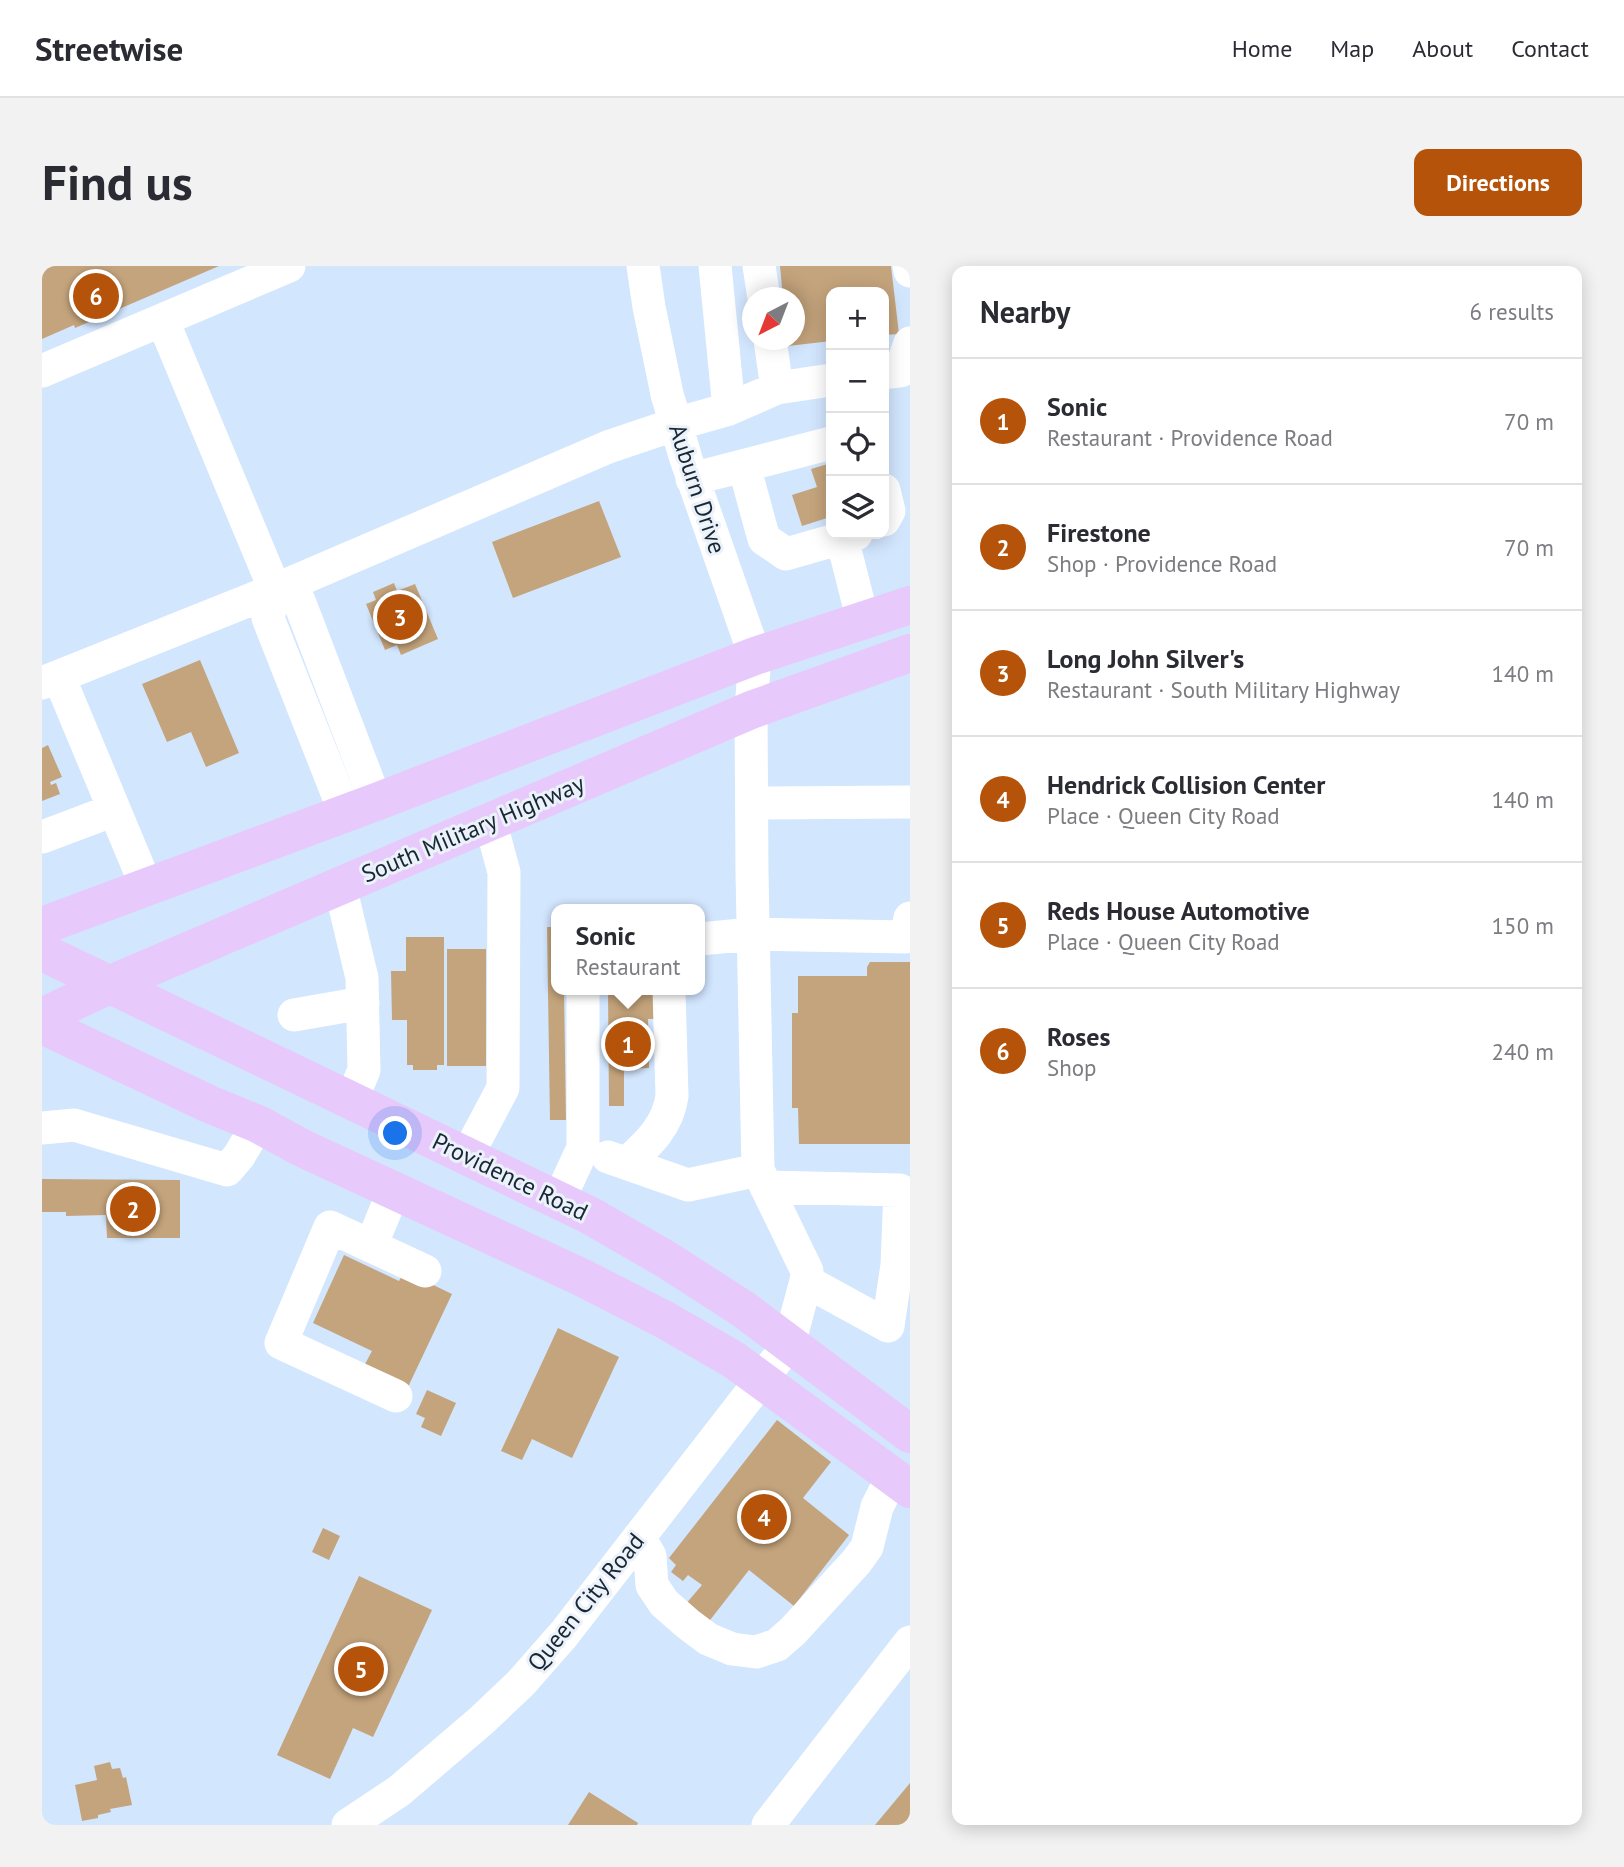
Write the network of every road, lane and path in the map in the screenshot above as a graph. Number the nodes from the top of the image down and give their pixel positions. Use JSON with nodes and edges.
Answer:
{"nodes":[{"id":1,"x":289,"y":266,"type":"edge"},
{"id":2,"x":643,"y":266,"type":"edge"},
{"id":3,"x":715,"y":266,"type":"edge"},
{"id":4,"x":759,"y":266,"type":"edge"},
{"id":5,"x":762,"y":287,"type":"edge"},
{"id":6,"x":163,"y":321,"type":"junction"},
{"id":7,"x":910,"y":343,"type":"edge"},
{"id":8,"x":771,"y":350,"type":"edge"},
{"id":9,"x":42,"y":371,"type":"edge"},
{"id":10,"x":889,"y":372,"type":"edge"},
{"id":11,"x":826,"y":381,"type":"edge"},
{"id":12,"x":777,"y":388,"type":"junction"},
{"id":13,"x":729,"y":409,"type":"junction"},
{"id":14,"x":676,"y":424,"type":"junction"},
{"id":15,"x":826,"y":444,"type":"edge"},
{"id":16,"x":744,"y":466,"type":"junction"},
{"id":17,"x":692,"y":479,"type":"junction"},
{"id":18,"x":838,"y":539,"type":"edge"},
{"id":19,"x":849,"y":539,"type":"edge"},
{"id":20,"x":275,"y":590,"type":"junction"},
{"id":21,"x":910,"y":605,"type":"edge"},
{"id":22,"x":863,"y":621,"type":"junction"},
{"id":23,"x":755,"y":656,"type":"junction"},
{"id":24,"x":909,"y":658,"type":"edge"},
{"id":25,"x":50,"y":680,"type":"edge"},
{"id":26,"x":751,"y":710,"type":"junction"},
{"id":27,"x":752,"y":803,"type":"junction"},
{"id":28,"x":910,"y":803,"type":"edge"},
{"id":29,"x":361,"y":808,"type":"junction"},
{"id":30,"x":114,"y":810,"type":"junction"},
{"id":31,"x":490,"y":821,"type":"junction"},
{"id":32,"x":42,"y":836,"type":"edge"},
{"id":33,"x":340,"y":886,"type":"junction"},
{"id":34,"x":146,"y":888,"type":"junction"},
{"id":35,"x":910,"y":918,"type":"edge"},
{"id":36,"x":42,"y":926,"type":"edge"},
{"id":37,"x":752,"y":934,"type":"junction"},
{"id":38,"x":705,"y":939,"type":"edge"},
{"id":39,"x":42,"y":952,"type":"edge"},
{"id":40,"x":111,"y":984,"type":"junction"},
{"id":41,"x":583,"y":995,"type":"edge"},
{"id":42,"x":669,"y":995,"type":"edge"},
{"id":43,"x":363,"y":1003,"type":"junction"},
{"id":44,"x":294,"y":1016,"type":"dead end"},
{"id":45,"x":42,"y":1017,"type":"edge"},
{"id":46,"x":42,"y":1025,"type":"edge"},
{"id":47,"x":351,"y":1101,"type":"junction"},
{"id":48,"x":258,"y":1124,"type":"junction"},
{"id":49,"x":42,"y":1128,"type":"edge"},
{"id":50,"x":583,"y":1148,"type":"junction"},
{"id":51,"x":467,"y":1156,"type":"junction"},
{"id":52,"x":627,"y":1163,"type":"junction"},
{"id":53,"x":762,"y":1179,"type":"junction"},
{"id":54,"x":394,"y":1190,"type":"junction"},
{"id":55,"x":559,"y":1200,"type":"junction"},
{"id":56,"x":372,"y":1246,"type":"junction"},
{"id":57,"x":425,"y":1271,"type":"dead end"},
{"id":58,"x":806,"y":1281,"type":"junction"},
{"id":59,"x":789,"y":1344,"type":"junction"},
{"id":60,"x":761,"y":1380,"type":"junction"},
{"id":61,"x":396,"y":1396,"type":"dead end"},
{"id":62,"x":910,"y":1434,"type":"edge"},
{"id":63,"x":903,"y":1484,"type":"edge"},
{"id":64,"x":639,"y":1537,"type":"junction"},
{"id":65,"x":910,"y":1642,"type":"edge"},
{"id":66,"x":348,"y":1825,"type":"edge"},
{"id":67,"x":768,"y":1825,"type":"edge"}],
"edges":[{"from":1,"to":6,"type":"street"},
{"from":2,"to":14,"type":"street","name":"Auburn Drive"},
{"from":3,"to":13,"type":"street"},
{"from":4,"to":5,"type":"street"},
{"from":6,"to":9,"type":"street"},
{"from":6,"to":20,"type":"street"},
{"from":7,"to":10,"type":"street"},
{"from":8,"to":12,"type":"street"},
{"from":11,"to":12,"type":"street"},
{"from":12,"to":13,"type":"street"},
{"from":13,"to":14,"type":"street"},
{"from":14,"to":17,"type":"street","name":"Auburn Drive"},
{"from":14,"to":20,"type":"street"},
{"from":15,"to":16,"type":"street"},
{"from":16,"to":17,"type":"street"},
{"from":16,"to":18,"type":"street"},
{"from":17,"to":23,"type":"street","name":"Auburn Drive"},
{"from":19,"to":22,"type":"street"},
{"from":20,"to":25,"type":"street"},
{"from":20,"to":29,"type":"street"},
{"from":21,"to":22,"type":"main road"},
{"from":22,"to":23,"type":"main road"},
{"from":23,"to":26,"type":"street","name":"Auburn Drive"},
{"from":23,"to":29,"type":"main road"},
{"from":24,"to":26,"type":"main road","name":"South Military Highway"},
{"from":25,"to":30,"type":"street"},
{"from":26,"to":27,"type":"street","name":"Auburn Drive"},
{"from":26,"to":31,"type":"main road","name":"South Military Highway"},
{"from":27,"to":28,"type":"street"},
{"from":27,"to":37,"type":"street","name":"Auburn Drive"},
{"from":29,"to":34,"type":"main road"},
{"from":30,"to":32,"type":"street"},
{"from":30,"to":34,"type":"street"},
{"from":31,"to":33,"type":"main road","name":"South Military Highway"},
{"from":31,"to":51,"type":"street"},
{"from":33,"to":40,"type":"main road","name":"South Military Highway"},
{"from":33,"to":43,"type":"street"},
{"from":34,"to":36,"type":"main road"},
{"from":35,"to":37,"type":"street"},
{"from":37,"to":38,"type":"street"},
{"from":37,"to":53,"type":"street","name":"Auburn Drive"},
{"from":39,"to":40,"type":"main road","name":"Providence Road"},
{"from":40,"to":45,"type":"main road","name":"South Military Highway"},
{"from":40,"to":47,"type":"main road","name":"Providence Road"},
{"from":41,"to":50,"type":"street"},
{"from":42,"to":52,"type":"street"},
{"from":43,"to":44,"type":"street"},
{"from":43,"to":47,"type":"street"},
{"from":46,"to":48,"type":"main road"},
{"from":47,"to":51,"type":"main road","name":"Providence Road"},
{"from":48,"to":49,"type":"street"},
{"from":48,"to":54,"type":"main road"},
{"from":50,"to":52,"type":"street"},
{"from":50,"to":55,"type":"street"},
{"from":51,"to":55,"type":"main road","name":"Providence Road"},
{"from":52,"to":53,"type":"street"},
{"from":53,"to":58,"type":"street"},
{"from":53,"to":58,"type":"street"},
{"from":54,"to":56,"type":"street"},
{"from":54,"to":60,"type":"main road"},
{"from":55,"to":59,"type":"main road","name":"Providence Road"},
{"from":56,"to":57,"type":"street"},
{"from":56,"to":61,"type":"street"},
{"from":58,"to":59,"type":"street"},
{"from":59,"to":60,"type":"street","name":"Queen City Road"},
{"from":59,"to":62,"type":"main road","name":"Providence Road"},
{"from":60,"to":63,"type":"main road"},
{"from":60,"to":64,"type":"street","name":"Queen City Road"},
{"from":63,"to":64,"type":"street"},
{"from":64,"to":66,"type":"street","name":"Queen City Road"},
{"from":65,"to":67,"type":"street"}]}
